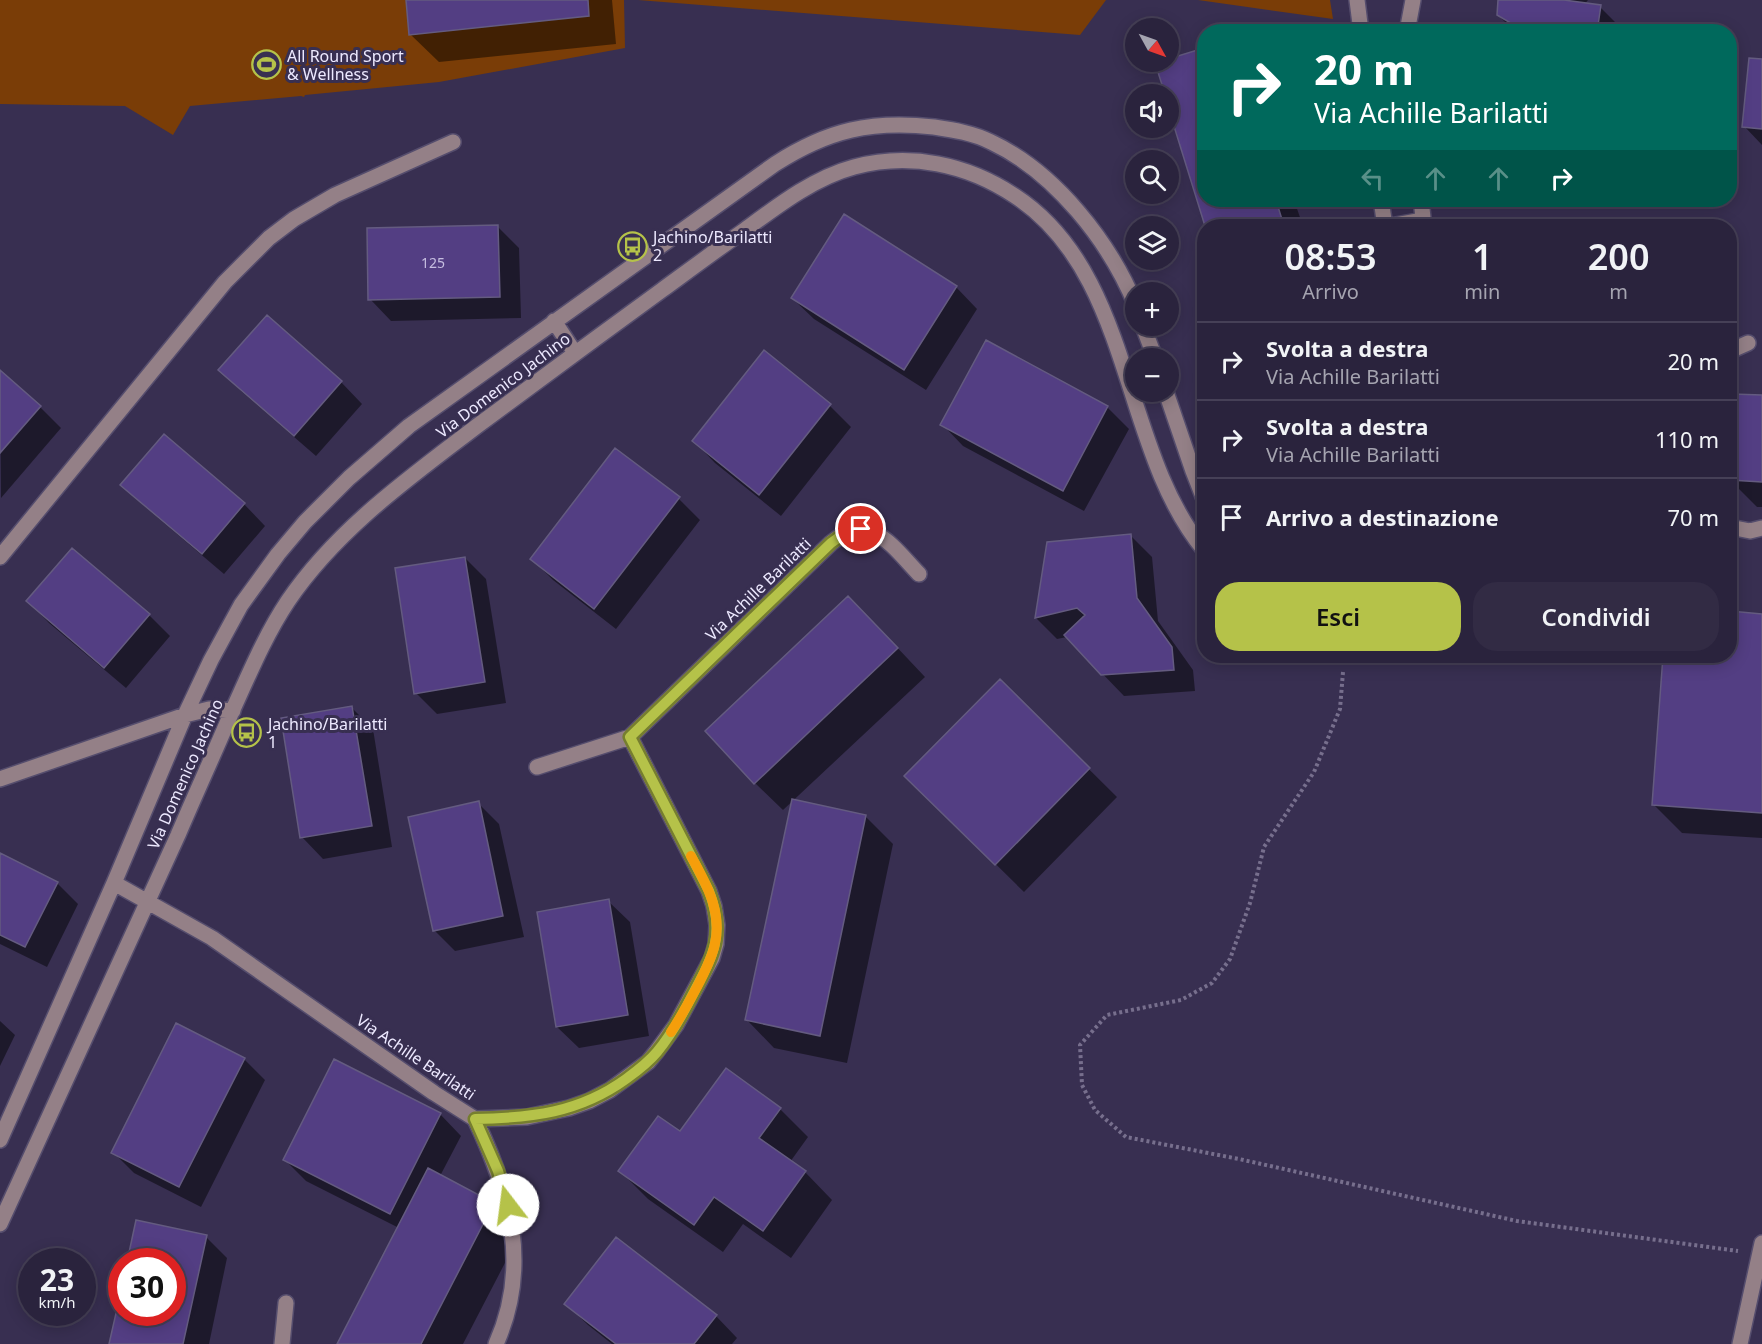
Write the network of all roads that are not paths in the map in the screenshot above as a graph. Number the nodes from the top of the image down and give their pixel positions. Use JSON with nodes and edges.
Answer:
{"nodes":[{"id":1,"x":1357,"y":0,"type":"edge"},
{"id":2,"x":1413,"y":0,"type":"edge"},
{"id":3,"x":1360,"y":24,"type":"edge"},
{"id":4,"x":1408,"y":24,"type":"edge"},
{"id":5,"x":453,"y":142,"type":"dead end"},
{"id":6,"x":1125,"y":282,"type":"edge"},
{"id":7,"x":554,"y":321,"type":"junction"},
{"id":8,"x":1748,"y":343,"type":"dead end"},
{"id":9,"x":1737,"y":348,"type":"edge"},
{"id":10,"x":575,"y":353,"type":"junction"},
{"id":11,"x":1169,"y":402,"type":"edge"},
{"id":12,"x":1197,"y":481,"type":"edge"},
{"id":13,"x":1737,"y":528,"type":"edge"},
{"id":14,"x":1762,"y":528,"type":"edge"},
{"id":15,"x":1197,"y":541,"type":"edge"},
{"id":16,"x":0,"y":557,"type":"edge"},
{"id":17,"x":919,"y":574,"type":"dead end"},
{"id":18,"x":233,"y":711,"type":"junction"},
{"id":19,"x":185,"y":715,"type":"junction"},
{"id":20,"x":630,"y":737,"type":"junction"},
{"id":21,"x":537,"y":767,"type":"dead end"},
{"id":22,"x":1,"y":777,"type":"edge"},
{"id":23,"x":114,"y":883,"type":"junction"},
{"id":24,"x":148,"y":901,"type":"junction"},
{"id":25,"x":475,"y":1119,"type":"junction"},
{"id":26,"x":0,"y":1140,"type":"edge"},
{"id":27,"x":0,"y":1224,"type":"edge"},
{"id":28,"x":1761,"y":1248,"type":"edge"},
{"id":29,"x":286,"y":1304,"type":"dead end"},
{"id":30,"x":282,"y":1344,"type":"edge"},
{"id":31,"x":496,"y":1344,"type":"edge"},
{"id":32,"x":1740,"y":1344,"type":"edge"}],
"edges":[{"from":1,"to":3,"type":"street"},
{"from":2,"to":4,"type":"street"},
{"from":5,"to":16,"type":"street"},
{"from":6,"to":7,"type":"street","name":"Via Domenico Jachino"},
{"from":7,"to":10,"type":"street"},
{"from":7,"to":19,"type":"street","name":"Via Domenico Jachino"},
{"from":8,"to":9,"type":"street"},
{"from":10,"to":15,"type":"street","name":"Via Domenico Jachino"},
{"from":10,"to":18,"type":"street","name":"Via Domenico Jachino"},
{"from":11,"to":12,"type":"street"},
{"from":13,"to":14,"type":"street"},
{"from":17,"to":20,"type":"street","name":"Via Achille Barilatti"},
{"from":18,"to":19,"type":"street"},
{"from":18,"to":24,"type":"street","name":"Via Domenico Jachino"},
{"from":19,"to":22,"type":"street","name":"Via Domenico Jachino"},
{"from":19,"to":23,"type":"street","name":"Via Domenico Jachino"},
{"from":20,"to":21,"type":"street","name":"Via Achille Barilatti"},
{"from":20,"to":25,"type":"street","name":"Via Achille Barilatti"},
{"from":23,"to":24,"type":"street","name":"Via Achille Barilatti"},
{"from":23,"to":26,"type":"street","name":"Via Domenico Jachino"},
{"from":24,"to":25,"type":"street","name":"Via Achille Barilatti"},
{"from":24,"to":27,"type":"street","name":"Via Domenico Jachino"},
{"from":25,"to":31,"type":"street"},
{"from":28,"to":32,"type":"street"},
{"from":29,"to":30,"type":"street"}]}
